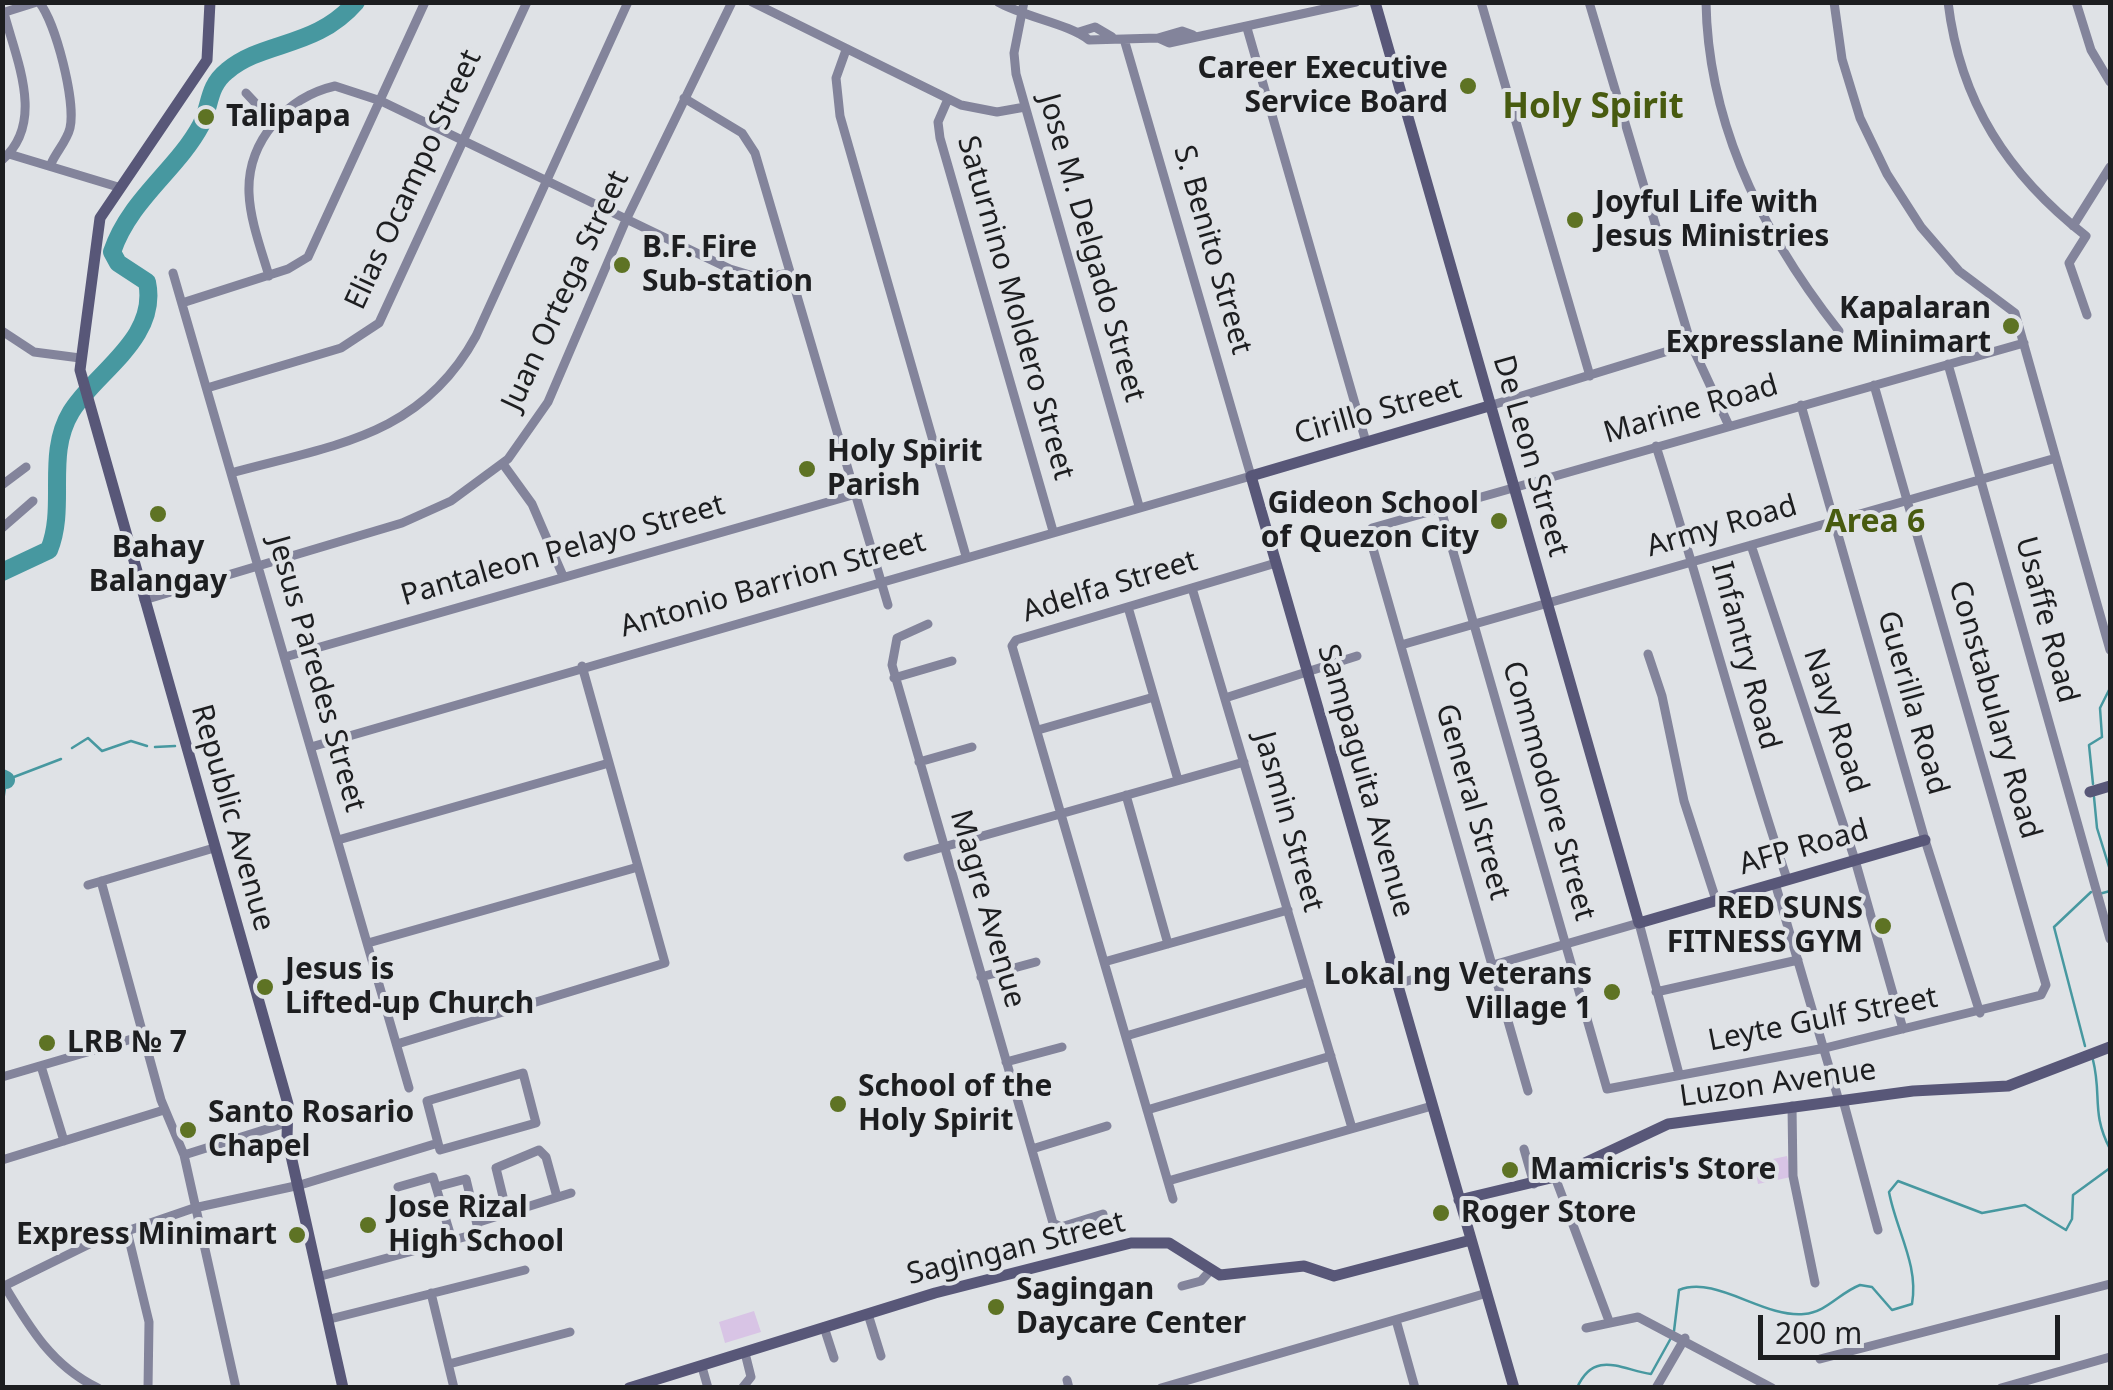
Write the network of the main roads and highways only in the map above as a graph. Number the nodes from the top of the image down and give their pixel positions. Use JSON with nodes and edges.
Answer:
{"nodes":[{"id":1,"x":210,"y":2,"type":"edge"},
{"id":2,"x":1374,"y":2,"type":"edge"},
{"id":3,"x":1490,"y":406,"type":"junction"},
{"id":4,"x":1251,"y":476,"type":"joint"},
{"id":5,"x":2110,"y":786,"type":"edge"},
{"id":6,"x":2090,"y":792,"type":"dead end"},
{"id":7,"x":1925,"y":840,"type":"road end"},
{"id":8,"x":1639,"y":923,"type":"joint"},
{"id":9,"x":2110,"y":1047,"type":"edge"},
{"id":10,"x":1460,"y":1200,"type":"junction"},
{"id":11,"x":1471,"y":1240,"type":"junction"},
{"id":12,"x":343,"y":1388,"type":"edge"},
{"id":13,"x":629,"y":1388,"type":"edge"},
{"id":14,"x":1514,"y":1388,"type":"edge"}],
"edges":[{"from":1,"to":12,"type":"main road","name":"Republic Avenue"},
{"from":2,"to":3,"type":"main road","name":"De Leon Street"},
{"from":3,"to":4,"type":"main road","name":"Cirillo Street"},
{"from":3,"to":8,"type":"main road","name":"De Leon Street"},
{"from":4,"to":10,"type":"main road","name":"Sampaguita Avenue"},
{"from":5,"to":6,"type":"main road"},
{"from":7,"to":8,"type":"main road","name":"AFP Road"},
{"from":9,"to":10,"type":"main road","name":"Luzon Avenue"},
{"from":10,"to":11,"type":"main road","name":"Sampaguita Avenue"},
{"from":11,"to":13,"type":"main road","name":"Sagingan Street"},
{"from":11,"to":14,"type":"main road","name":"Sampaguita Avenue"}]}
